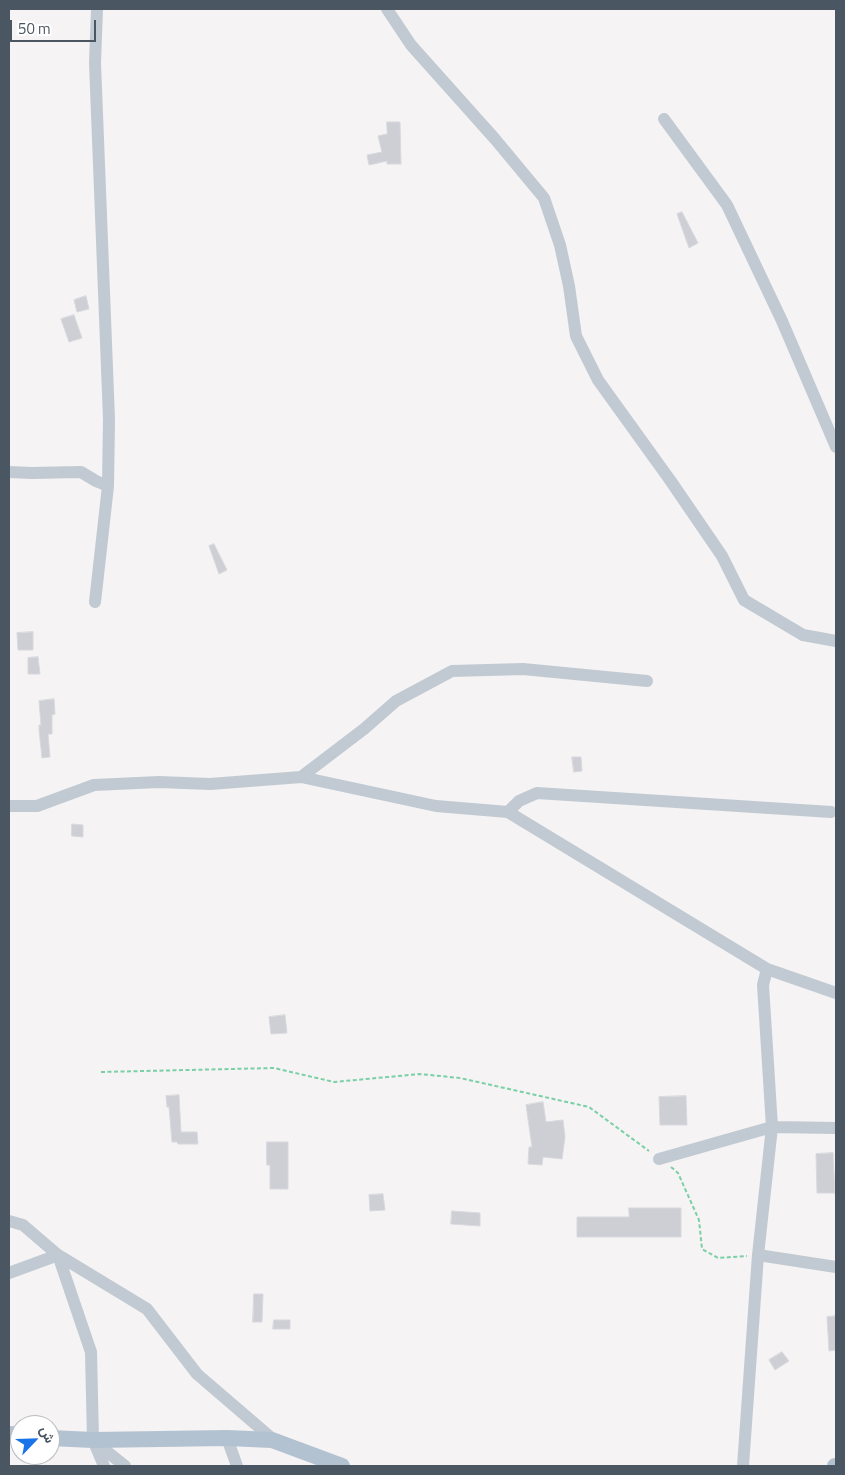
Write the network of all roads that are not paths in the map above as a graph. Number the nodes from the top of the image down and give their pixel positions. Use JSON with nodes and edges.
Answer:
{"nodes":[{"id":1,"x":97,"y":9,"type":"edge"},
{"id":2,"x":387,"y":9,"type":"edge"},
{"id":3,"x":664,"y":120,"type":"dead end"},
{"id":4,"x":836,"y":447,"type":"edge"},
{"id":5,"x":9,"y":472,"type":"edge"},
{"id":6,"x":108,"y":486,"type":"junction"},
{"id":7,"x":95,"y":602,"type":"dead end"},
{"id":8,"x":836,"y":641,"type":"edge"},
{"id":9,"x":648,"y":681,"type":"dead end"},
{"id":10,"x":301,"y":777,"type":"junction"},
{"id":11,"x":9,"y":806,"type":"edge"},
{"id":12,"x":508,"y":812,"type":"junction"},
{"id":13,"x":831,"y":812,"type":"dead end"},
{"id":14,"x":767,"y":969,"type":"junction"},
{"id":15,"x":836,"y":993,"type":"edge"},
{"id":16,"x":772,"y":1127,"type":"junction"},
{"id":17,"x":836,"y":1128,"type":"edge"},
{"id":18,"x":659,"y":1159,"type":"road end"},
{"id":19,"x":9,"y":1221,"type":"edge"},
{"id":20,"x":58,"y":1255,"type":"junction"},
{"id":21,"x":758,"y":1255,"type":"junction"},
{"id":22,"x":836,"y":1267,"type":"edge"},
{"id":23,"x":9,"y":1273,"type":"edge"},
{"id":24,"x":60,"y":1438,"type":"edge"},
{"id":25,"x":226,"y":1438,"type":"junction"},
{"id":26,"x":93,"y":1440,"type":"junction"},
{"id":27,"x":272,"y":1440,"type":"junction"},
{"id":28,"x":104,"y":1466,"type":"edge"},
{"id":29,"x":125,"y":1466,"type":"edge"},
{"id":30,"x":237,"y":1466,"type":"edge"},
{"id":31,"x":319,"y":1466,"type":"edge"},
{"id":32,"x":342,"y":1466,"type":"edge"},
{"id":33,"x":743,"y":1466,"type":"edge"}],
"edges":[{"from":1,"to":6,"type":"street"},
{"from":2,"to":8,"type":"street"},
{"from":3,"to":4,"type":"street"},
{"from":5,"to":6,"type":"street"},
{"from":6,"to":7,"type":"street"},
{"from":9,"to":10,"type":"street"},
{"from":10,"to":11,"type":"street"},
{"from":10,"to":12,"type":"street"},
{"from":12,"to":13,"type":"street"},
{"from":12,"to":14,"type":"street"},
{"from":14,"to":15,"type":"street"},
{"from":14,"to":16,"type":"street"},
{"from":16,"to":17,"type":"street"},
{"from":16,"to":18,"type":"street"},
{"from":16,"to":21,"type":"street"},
{"from":19,"to":20,"type":"street"},
{"from":20,"to":23,"type":"street"},
{"from":20,"to":26,"type":"street"},
{"from":20,"to":27,"type":"street"},
{"from":21,"to":22,"type":"street"},
{"from":21,"to":33,"type":"street"},
{"from":24,"to":26,"type":"main road"},
{"from":25,"to":26,"type":"main road"},
{"from":25,"to":27,"type":"main road"},
{"from":25,"to":30,"type":"street"},
{"from":26,"to":28,"type":"street"},
{"from":26,"to":29,"type":"street"},
{"from":27,"to":31,"type":"street"},
{"from":27,"to":32,"type":"main road"}]}
